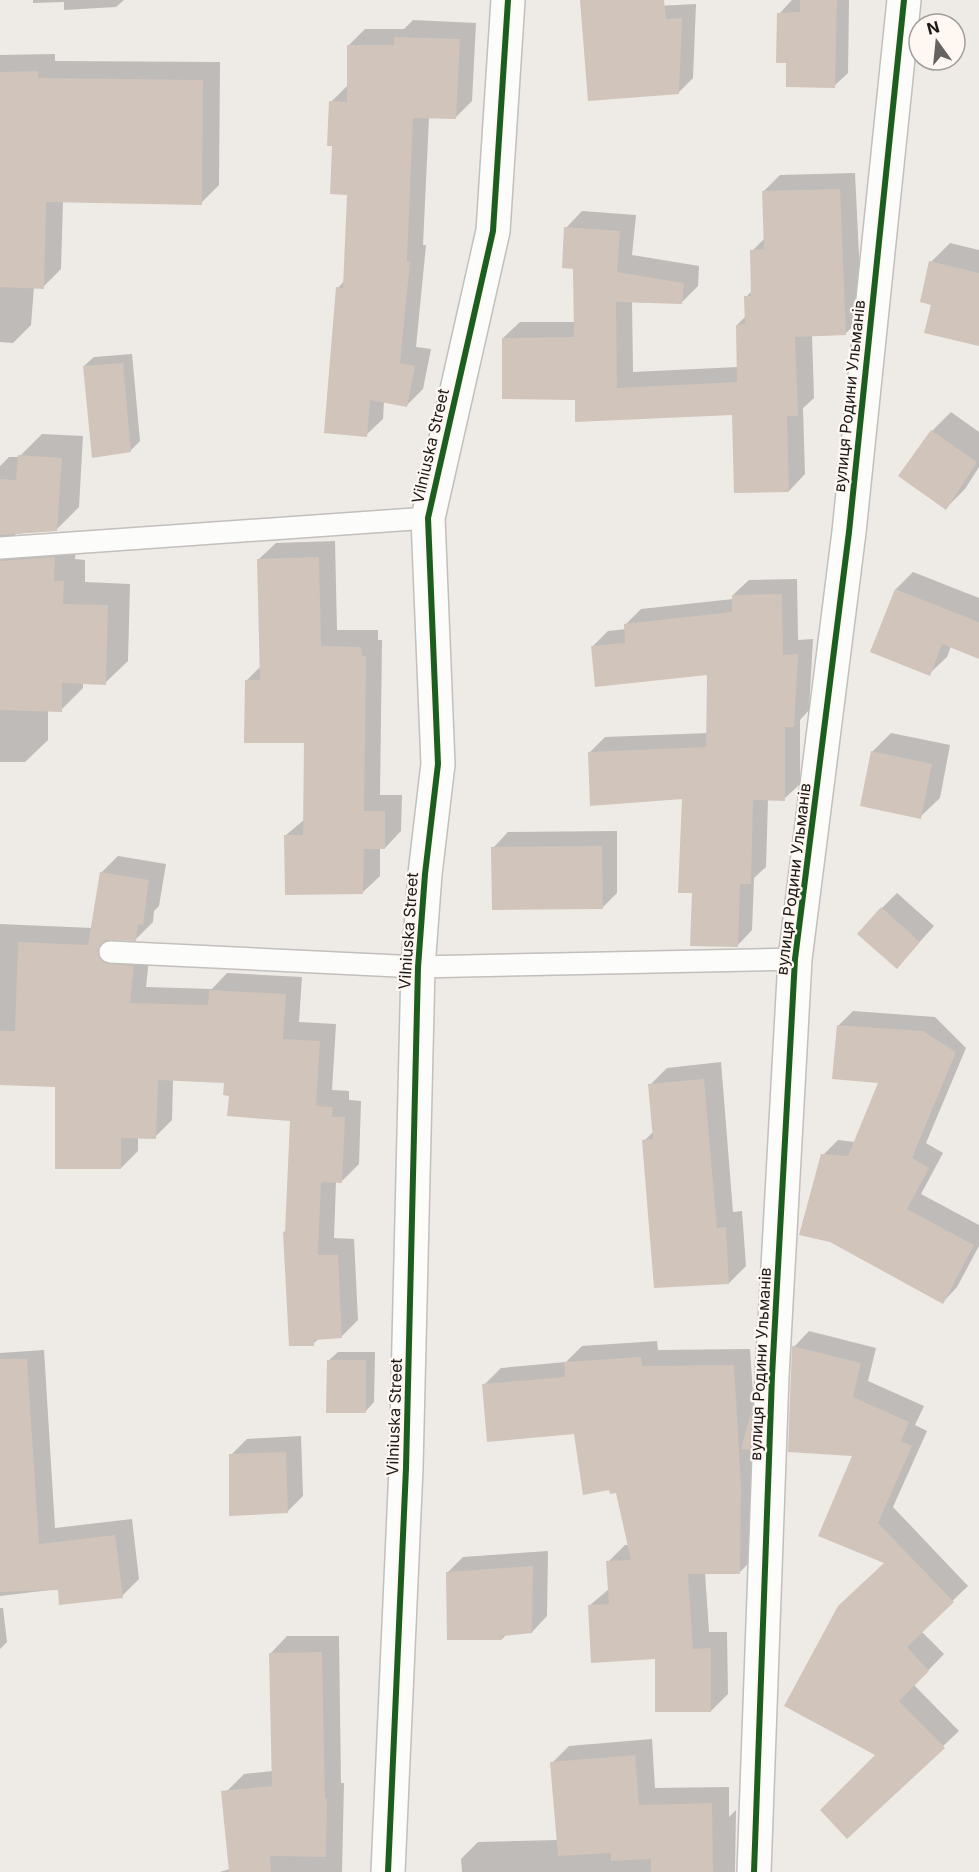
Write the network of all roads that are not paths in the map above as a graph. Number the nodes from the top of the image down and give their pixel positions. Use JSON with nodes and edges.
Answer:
{"nodes":[{"id":1,"x":508,"y":0,"type":"edge"},
{"id":2,"x":904,"y":0,"type":"edge"},
{"id":3,"x":428,"y":518,"type":"junction"},
{"id":4,"x":0,"y":548,"type":"edge"},
{"id":5,"x":110,"y":952,"type":"dead end"},
{"id":6,"x":795,"y":959,"type":"junction"},
{"id":7,"x":418,"y":967,"type":"junction"},
{"id":8,"x":388,"y":1872,"type":"edge"},
{"id":9,"x":754,"y":1872,"type":"edge"}],
"edges":[{"from":1,"to":3,"type":"street","name":"Vilniuska Street"},
{"from":2,"to":6,"type":"street","name":"вулиця Родини Ульманів"},
{"from":3,"to":4,"type":"lane"},
{"from":3,"to":7,"type":"street","name":"Vilniuska Street"},
{"from":5,"to":7,"type":"lane"},
{"from":6,"to":7,"type":"lane"},
{"from":6,"to":9,"type":"street","name":"вулиця Родини Ульманів"},
{"from":7,"to":8,"type":"street","name":"Vilniuska Street"}]}
